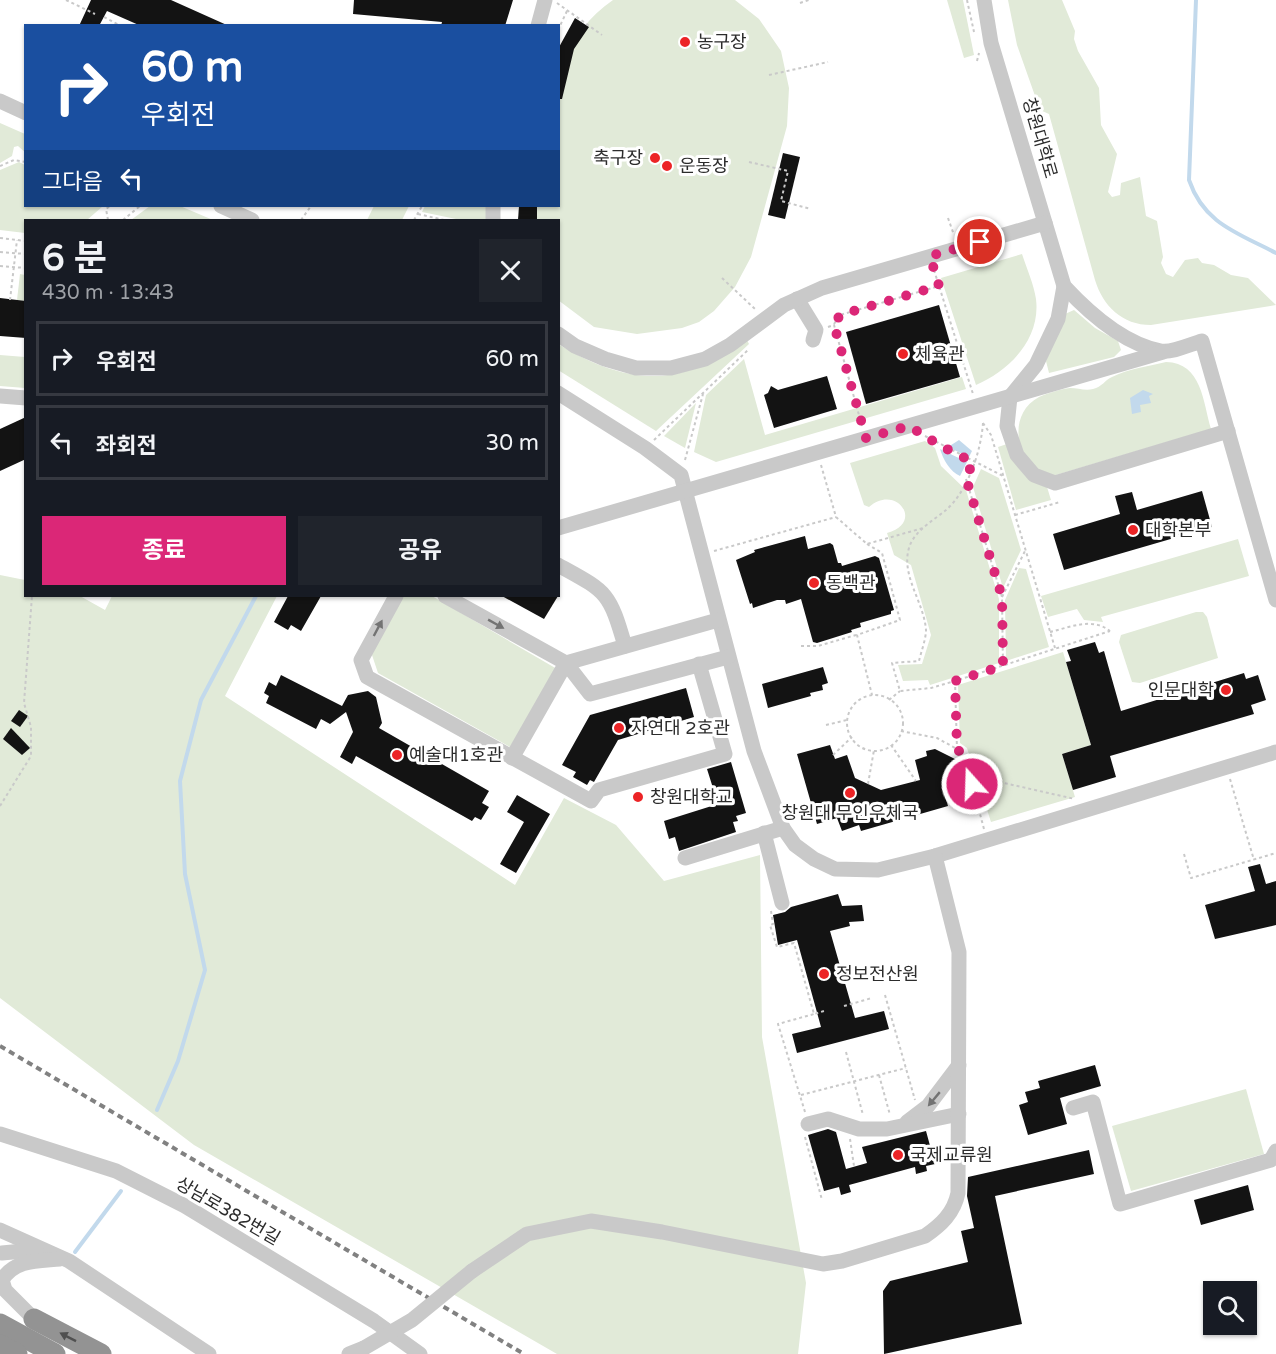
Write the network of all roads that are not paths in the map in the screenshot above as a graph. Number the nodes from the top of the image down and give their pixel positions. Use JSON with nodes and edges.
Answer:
{"nodes":[{"id":1,"x":545,"y":0,"type":"edge"},
{"id":2,"x":984,"y":0,"type":"edge"},
{"id":3,"x":539,"y":24,"type":"edge"},
{"id":4,"x":0,"y":101,"type":"edge"},
{"id":5,"x":24,"y":112,"type":"edge"},
{"id":6,"x":222,"y":207,"type":"edge"},
{"id":7,"x":250,"y":219,"type":"edge"},
{"id":8,"x":1045,"y":223,"type":"junction"},
{"id":9,"x":1064,"y":286,"type":"junction"},
{"id":10,"x":797,"y":299,"type":"junction"},
{"id":11,"x":560,"y":335,"type":"edge"},
{"id":12,"x":814,"y":335,"type":"road end"},
{"id":13,"x":1163,"y":352,"type":"junction"},
{"id":14,"x":560,"y":394,"type":"edge"},
{"id":15,"x":0,"y":396,"type":"edge"},
{"id":16,"x":1010,"y":397,"type":"junction"},
{"id":17,"x":24,"y":398,"type":"edge"},
{"id":18,"x":1228,"y":431,"type":"junction"},
{"id":19,"x":683,"y":482,"type":"junction"},
{"id":20,"x":560,"y":527,"type":"edge"},
{"id":21,"x":560,"y":566,"type":"edge"},
{"id":22,"x":395,"y":597,"type":"edge"},
{"id":23,"x":447,"y":597,"type":"edge"},
{"id":24,"x":1276,"y":600,"type":"edge"},
{"id":25,"x":718,"y":620,"type":"junction"},
{"id":26,"x":625,"y":646,"type":"junction"},
{"id":27,"x":728,"y":657,"type":"junction"},
{"id":28,"x":566,"y":663,"type":"junction"},
{"id":29,"x":699,"y":664,"type":"junction"},
{"id":30,"x":1276,"y":752,"type":"edge"},
{"id":31,"x":512,"y":758,"type":"junction"},
{"id":32,"x":783,"y":828,"type":"junction"},
{"id":33,"x":764,"y":833,"type":"junction"},
{"id":34,"x":935,"y":856,"type":"junction"},
{"id":35,"x":685,"y":858,"type":"dead end"},
{"id":36,"x":782,"y":903,"type":"dead end"},
{"id":37,"x":958,"y":1065,"type":"junction"},
{"id":38,"x":1072,"y":1108,"type":"dead end"},
{"id":39,"x":958,"y":1114,"type":"junction"},
{"id":40,"x":808,"y":1124,"type":"road end"},
{"id":41,"x":898,"y":1127,"type":"junction"},
{"id":42,"x":0,"y":1134,"type":"edge"},
{"id":43,"x":1276,"y":1151,"type":"edge"},
{"id":44,"x":0,"y":1230,"type":"edge"},
{"id":45,"x":1,"y":1256,"type":"edge"},
{"id":46,"x":51,"y":1260,"type":"junction"},
{"id":47,"x":69,"y":1261,"type":"junction"},
{"id":48,"x":0,"y":1300,"type":"edge"},
{"id":49,"x":34,"y":1319,"type":"junction"},
{"id":50,"x":0,"y":1324,"type":"edge"},
{"id":51,"x":0,"y":1345,"type":"edge"},
{"id":52,"x":17,"y":1354,"type":"edge"},
{"id":53,"x":55,"y":1354,"type":"edge"},
{"id":54,"x":101,"y":1354,"type":"edge"},
{"id":55,"x":209,"y":1354,"type":"edge"},
{"id":56,"x":349,"y":1354,"type":"edge"},
{"id":57,"x":420,"y":1354,"type":"edge"}],
"edges":[{"from":1,"to":3,"type":"street"},
{"from":2,"to":8,"type":"street","name":"창원대학로"},
{"from":4,"to":5,"type":"street"},
{"from":6,"to":7,"type":"street"},
{"from":8,"to":9,"type":"street","name":"창원대학로"},
{"from":8,"to":10,"type":"street"},
{"from":9,"to":13,"type":"street"},
{"from":9,"to":16,"type":"street"},
{"from":10,"to":11,"type":"street"},
{"from":10,"to":12,"type":"street"},
{"from":13,"to":16,"type":"street"},
{"from":13,"to":18,"type":"street"},
{"from":14,"to":19,"type":"street"},
{"from":15,"to":17,"type":"street"},
{"from":16,"to":18,"type":"street"},
{"from":16,"to":19,"type":"street"},
{"from":18,"to":24,"type":"street"},
{"from":19,"to":20,"type":"street"},
{"from":19,"to":25,"type":"street"},
{"from":21,"to":26,"type":"street"},
{"from":31,"to":22,"type":"street","one_way":true},
{"from":23,"to":28,"type":"street","one_way":true},
{"from":25,"to":26,"type":"street"},
{"from":25,"to":27,"type":"street"},
{"from":26,"to":28,"type":"street"},
{"from":27,"to":29,"type":"street"},
{"from":27,"to":32,"type":"street"},
{"from":28,"to":29,"type":"street"},
{"from":28,"to":31,"type":"street"},
{"from":29,"to":31,"type":"street"},
{"from":30,"to":34,"type":"street"},
{"from":32,"to":33,"type":"street"},
{"from":32,"to":34,"type":"street"},
{"from":33,"to":35,"type":"street"},
{"from":33,"to":36,"type":"street"},
{"from":34,"to":37,"type":"street"},
{"from":37,"to":39,"type":"street"},
{"from":37,"to":41,"type":"street","one_way":true},
{"from":38,"to":43,"type":"street"},
{"from":39,"to":41,"type":"street"},
{"from":39,"to":56,"type":"street","bridge":true},
{"from":40,"to":41,"type":"street"},
{"from":42,"to":57,"type":"street","name":"상남로382번길"},
{"from":44,"to":45,"type":"street"},
{"from":44,"to":47,"type":"street"},
{"from":45,"to":46,"type":"street"},
{"from":46,"to":47,"type":"street"},
{"from":46,"to":49,"type":"street"},
{"from":47,"to":55,"type":"street"},
{"from":48,"to":49,"type":"street"},
{"from":54,"to":49,"type":"highway","one_way":true},
{"from":50,"to":53,"type":"highway"},
{"from":51,"to":52,"type":"highway"}]}
